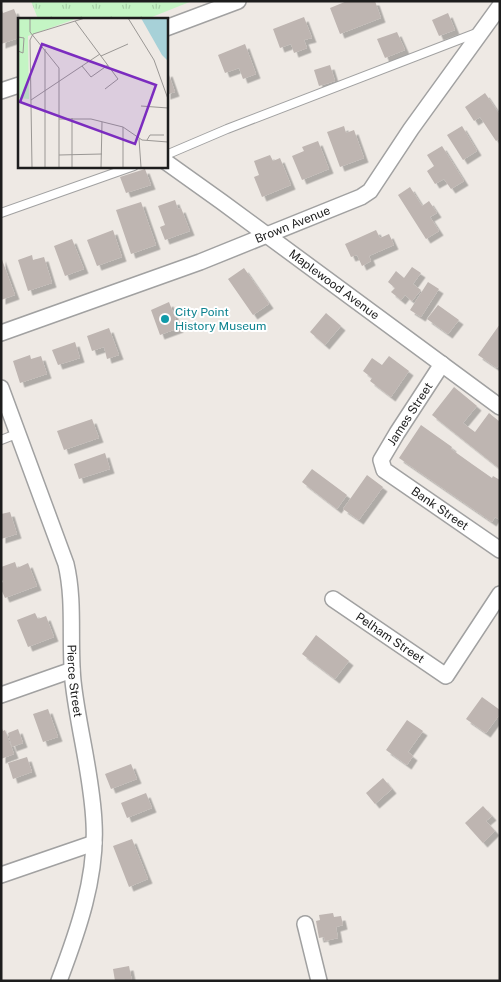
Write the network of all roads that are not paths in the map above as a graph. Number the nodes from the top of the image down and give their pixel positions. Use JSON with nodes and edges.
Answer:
{"nodes":[{"id":1,"x":238,"y":1,"type":"edge"},
{"id":2,"x":500,"y":6,"type":"edge"},
{"id":3,"x":168,"y":27,"type":"edge"},
{"id":4,"x":483,"y":30,"type":"junction"},
{"id":5,"x":18,"y":85,"type":"edge"},
{"id":6,"x":1,"y":91,"type":"edge"},
{"id":7,"x":168,"y":154,"type":"edge"},
{"id":8,"x":168,"y":163,"type":"edge"},
{"id":9,"x":128,"y":168,"type":"edge"},
{"id":10,"x":1,"y":213,"type":"edge"},
{"id":11,"x":267,"y":235,"type":"junction"},
{"id":12,"x":1,"y":333,"type":"edge"},
{"id":13,"x":442,"y":364,"type":"junction"},
{"id":14,"x":1,"y":388,"type":"edge"},
{"id":15,"x":500,"y":407,"type":"edge"},
{"id":16,"x":19,"y":433,"type":"junction"},
{"id":17,"x":1,"y":440,"type":"edge"},
{"id":18,"x":382,"y":465,"type":"joint"},
{"id":19,"x":500,"y":550,"type":"edge"},
{"id":20,"x":500,"y":594,"type":"edge"},
{"id":21,"x":333,"y":599,"type":"dead end"},
{"id":22,"x":72,"y":670,"type":"junction"},
{"id":23,"x":1,"y":695,"type":"edge"},
{"id":24,"x":94,"y":843,"type":"junction"},
{"id":25,"x":1,"y":874,"type":"edge"},
{"id":26,"x":305,"y":924,"type":"dead end"},
{"id":27,"x":59,"y":981,"type":"edge"},
{"id":28,"x":319,"y":981,"type":"edge"}],
"edges":[{"from":1,"to":3,"type":"street"},
{"from":2,"to":4,"type":"street","name":"Brown Avenue"},
{"from":4,"to":7,"type":"lane"},
{"from":4,"to":11,"type":"street","name":"Brown Avenue"},
{"from":5,"to":6,"type":"street"},
{"from":8,"to":11,"type":"street","name":"Maplewood Avenue"},
{"from":9,"to":10,"type":"lane"},
{"from":11,"to":12,"type":"street","name":"Brown Avenue"},
{"from":11,"to":13,"type":"street","name":"Maplewood Avenue"},
{"from":13,"to":15,"type":"street","name":"Maplewood Avenue"},
{"from":13,"to":18,"type":"street","name":"James Street"},
{"from":14,"to":16,"type":"street","name":"Pierce Street"},
{"from":16,"to":17,"type":"lane"},
{"from":16,"to":22,"type":"street","name":"Pierce Street"},
{"from":18,"to":19,"type":"street","name":"Bank Street"},
{"from":20,"to":21,"type":"street","name":"Pelham Street"},
{"from":22,"to":23,"type":"street"},
{"from":22,"to":24,"type":"street","name":"Pierce Street"},
{"from":24,"to":25,"type":"street"},
{"from":24,"to":27,"type":"street","name":"Pierce Street"},
{"from":26,"to":28,"type":"street"}]}
